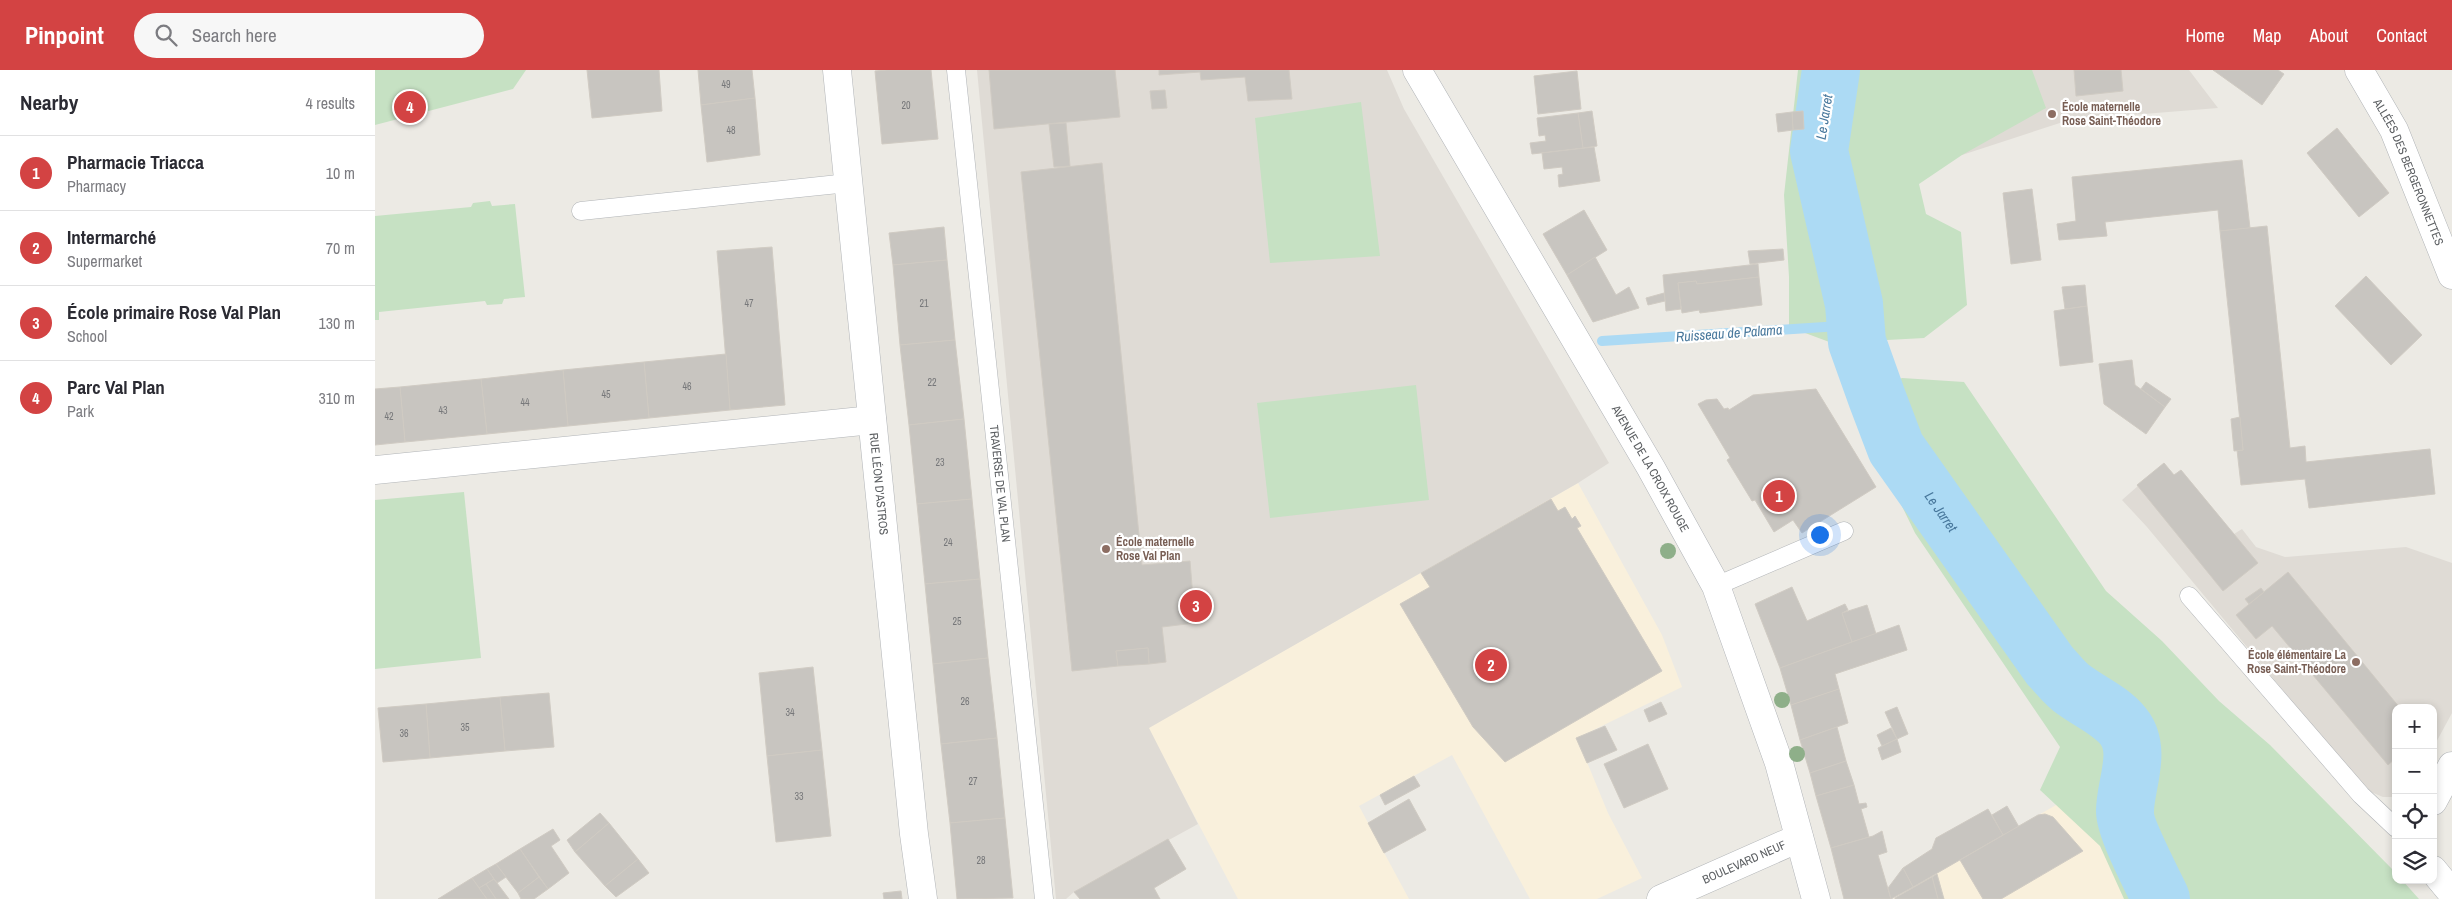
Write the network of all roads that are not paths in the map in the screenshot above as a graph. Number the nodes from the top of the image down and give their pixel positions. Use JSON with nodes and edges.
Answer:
{"nodes":[{"id":1,"x":837,"y":70,"type":"edge"},
{"id":2,"x":957,"y":70,"type":"edge"},
{"id":3,"x":1417,"y":70,"type":"edge"},
{"id":4,"x":2359,"y":70,"type":"edge"},
{"id":5,"x":848,"y":183,"type":"junction"},
{"id":6,"x":581,"y":211,"type":"dead end"},
{"id":7,"x":2452,"y":275,"type":"edge"},
{"id":8,"x":872,"y":420,"type":"junction"},
{"id":9,"x":375,"y":470,"type":"edge"},
{"id":10,"x":1844,"y":530,"type":"dead end"},
{"id":11,"x":1716,"y":586,"type":"junction"},
{"id":12,"x":2189,"y":596,"type":"dead end"},
{"id":13,"x":2452,"y":766,"type":"edge"},
{"id":14,"x":2437,"y":794,"type":"edge"},
{"id":15,"x":2392,"y":824,"type":"edge"},
{"id":16,"x":1799,"y":838,"type":"junction"},
{"id":17,"x":2437,"y":875,"type":"edge"},
{"id":18,"x":2452,"y":893,"type":"edge"},
{"id":19,"x":923,"y":899,"type":"edge"},
{"id":20,"x":1044,"y":899,"type":"edge"},
{"id":21,"x":1661,"y":899,"type":"edge"},
{"id":22,"x":1816,"y":899,"type":"edge"}],
"edges":[{"from":1,"to":5,"type":"street","name":"RUE LÉON D'ASTROS"},
{"from":2,"to":20,"type":"lane","name":"TRAVERSE DE VAL PLAN"},
{"from":3,"to":11,"type":"street","name":"AVENUE DE LA CROIX ROUGE"},
{"from":4,"to":7,"type":"street","name":"ALLÉES DES BERGERONNETTES"},
{"from":5,"to":6,"type":"lane"},
{"from":5,"to":8,"type":"street","name":"RUE LÉON D'ASTROS"},
{"from":8,"to":9,"type":"street"},
{"from":8,"to":19,"type":"street","name":"RUE LÉON D'ASTROS"},
{"from":10,"to":11,"type":"lane"},
{"from":11,"to":16,"type":"street","name":"AVENUE DE LA CROIX ROUGE"},
{"from":12,"to":15,"type":"lane"},
{"from":13,"to":14,"type":"street"},
{"from":16,"to":21,"type":"street","name":"BOULEVARD NEUF"},
{"from":16,"to":22,"type":"street","name":"AVENUE DE LA CROIX ROUGE"},
{"from":17,"to":18,"type":"street"}]}
